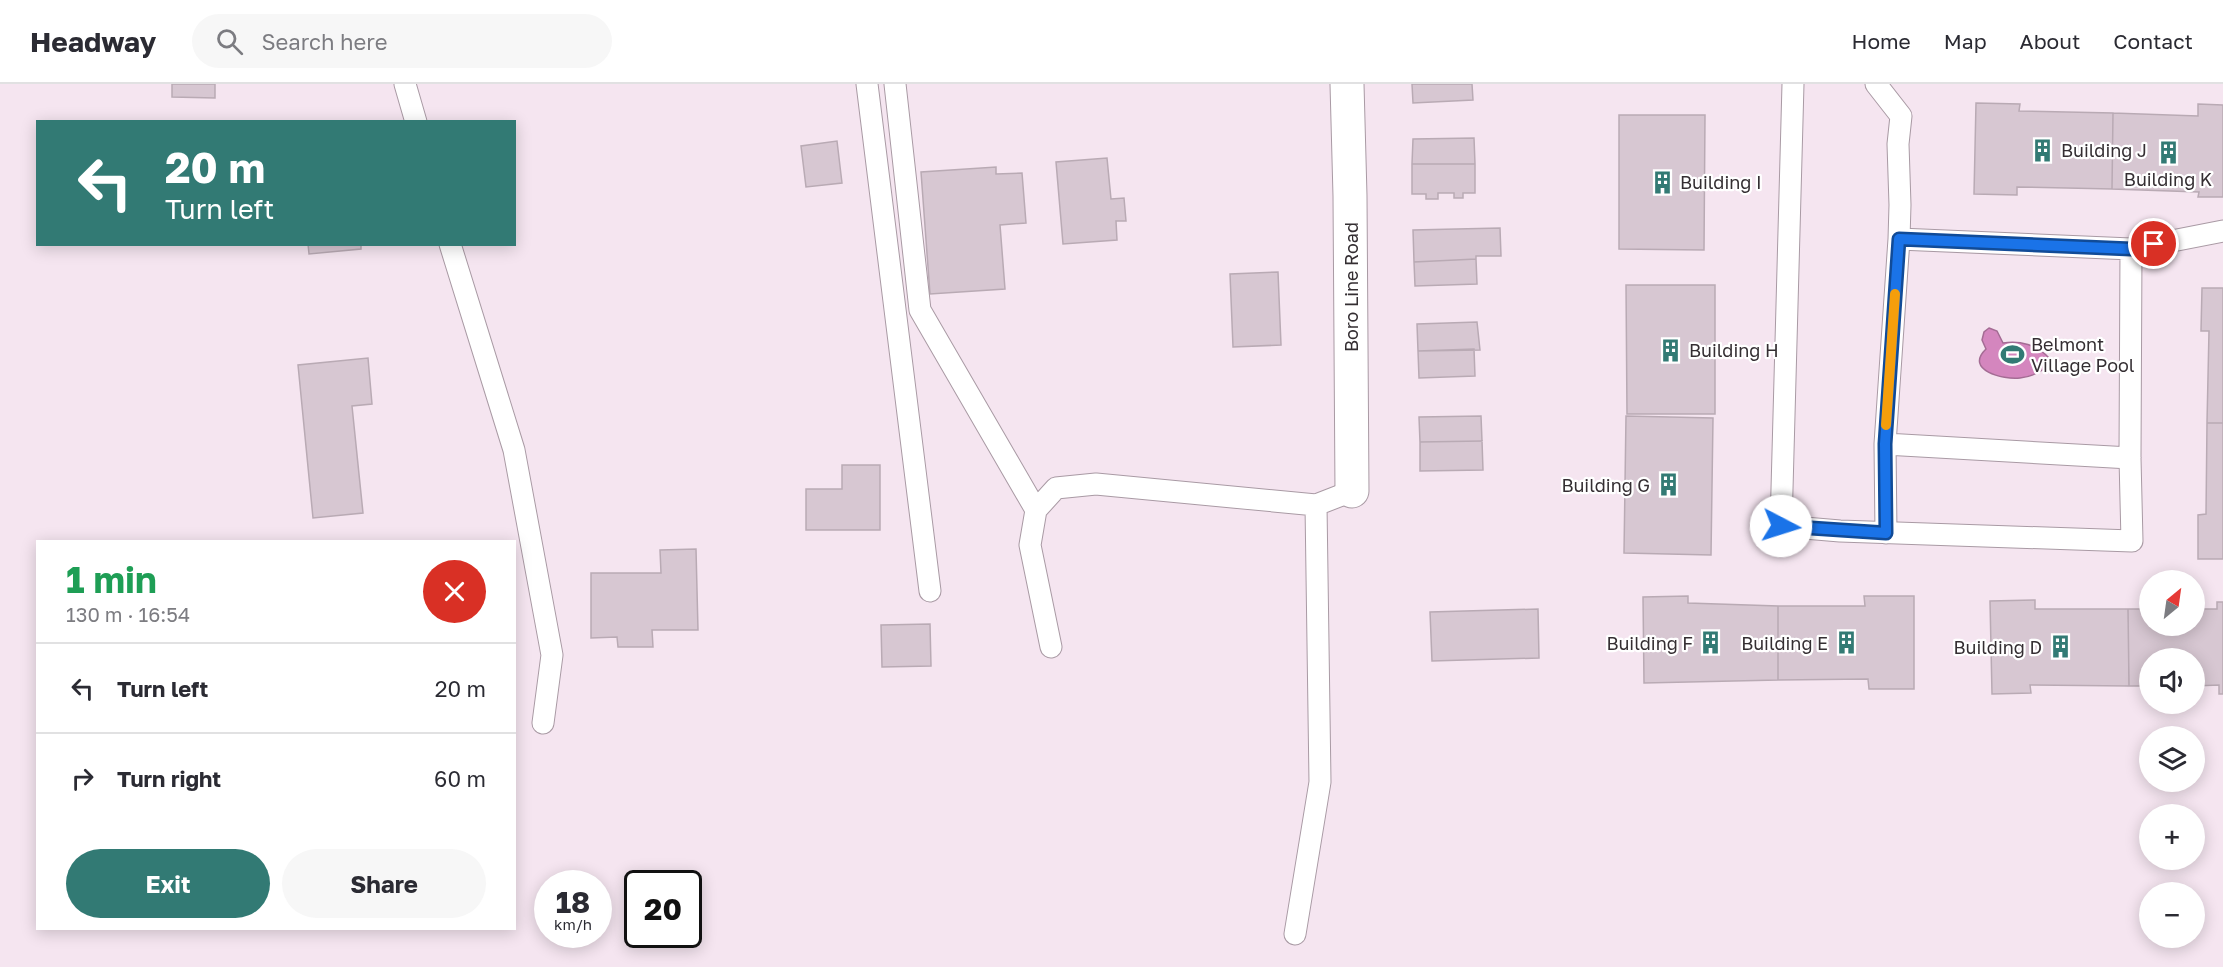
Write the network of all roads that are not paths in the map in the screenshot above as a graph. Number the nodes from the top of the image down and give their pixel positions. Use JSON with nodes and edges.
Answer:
{"nodes":[{"id":1,"x":405,"y":84,"type":"edge"},
{"id":2,"x":867,"y":84,"type":"edge"},
{"id":3,"x":895,"y":84,"type":"edge"},
{"id":4,"x":1347,"y":84,"type":"edge"},
{"id":5,"x":1793,"y":84,"type":"edge"},
{"id":6,"x":1876,"y":84,"type":"edge"},
{"id":7,"x":415,"y":120,"type":"edge"},
{"id":8,"x":2223,"y":231,"type":"edge"},
{"id":9,"x":1899,"y":239,"type":"junction"},
{"id":10,"x":451,"y":246,"type":"edge"},
{"id":11,"x":2131,"y":249,"type":"junction"},
{"id":12,"x":1885,"y":444,"type":"junction"},
{"id":13,"x":2130,"y":458,"type":"junction"},
{"id":14,"x":1352,"y":491,"type":"joint"},
{"id":15,"x":1316,"y":505,"type":"junction"},
{"id":16,"x":1036,"y":510,"type":"junction"},
{"id":17,"x":1886,"y":533,"type":"junction"},
{"id":18,"x":930,"y":591,"type":"dead end"},
{"id":19,"x":1051,"y":646,"type":"dead end"},
{"id":20,"x":543,"y":723,"type":"dead end"},
{"id":21,"x":1295,"y":934,"type":"dead end"}],
"edges":[{"from":1,"to":7,"type":"lane"},
{"from":2,"to":18,"type":"lane"},
{"from":3,"to":16,"type":"lane"},
{"from":4,"to":14,"type":"street","name":"Boro Line Road"},
{"from":5,"to":17,"type":"lane"},
{"from":6,"to":9,"type":"lane"},
{"from":8,"to":11,"type":"lane"},
{"from":9,"to":11,"type":"lane"},
{"from":9,"to":12,"type":"lane"},
{"from":10,"to":20,"type":"lane"},
{"from":11,"to":13,"type":"lane"},
{"from":12,"to":13,"type":"lane"},
{"from":12,"to":17,"type":"lane"},
{"from":13,"to":17,"type":"lane"},
{"from":14,"to":15,"type":"lane"},
{"from":15,"to":16,"type":"lane"},
{"from":15,"to":21,"type":"lane"},
{"from":16,"to":19,"type":"lane"}]}
